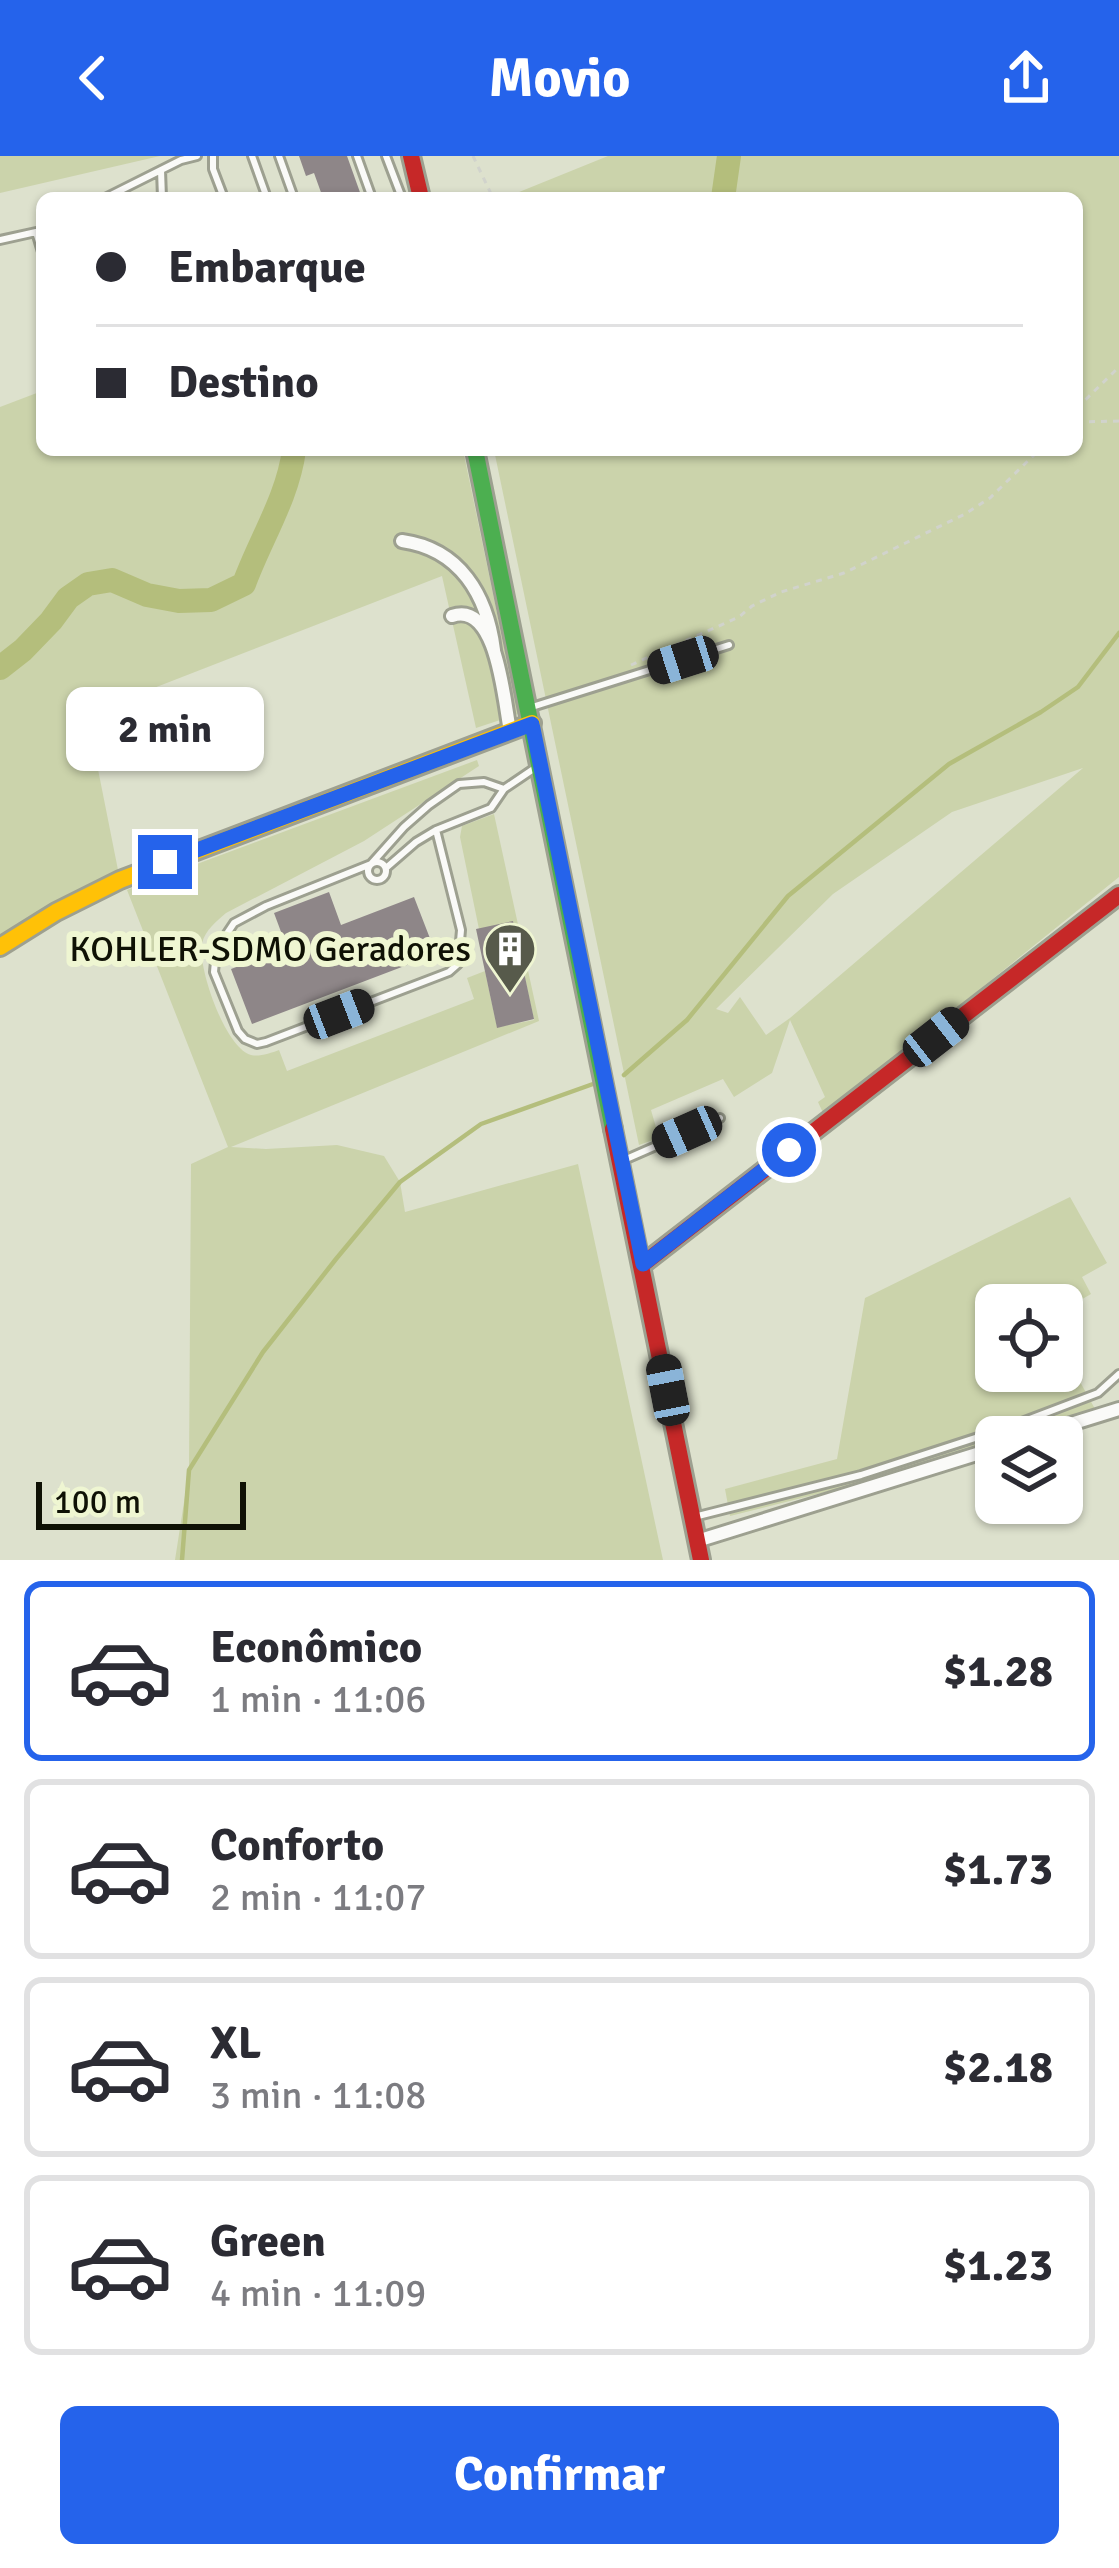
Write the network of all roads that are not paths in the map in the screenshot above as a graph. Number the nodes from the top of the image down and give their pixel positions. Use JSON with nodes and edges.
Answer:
{"nodes":[{"id":1,"x":196,"y":156,"type":"edge"},
{"id":2,"x":213,"y":156,"type":"edge"},
{"id":3,"x":252,"y":156,"type":"edge"},
{"id":4,"x":279,"y":156,"type":"edge"},
{"id":5,"x":357,"y":156,"type":"edge"},
{"id":6,"x":386,"y":156,"type":"edge"},
{"id":7,"x":411,"y":156,"type":"edge"},
{"id":8,"x":161,"y":170,"type":"junction"},
{"id":9,"x":117,"y":192,"type":"edge"},
{"id":10,"x":162,"y":192,"type":"edge"},
{"id":11,"x":222,"y":192,"type":"edge"},
{"id":12,"x":265,"y":192,"type":"edge"},
{"id":13,"x":292,"y":192,"type":"edge"},
{"id":14,"x":370,"y":192,"type":"edge"},
{"id":15,"x":400,"y":192,"type":"edge"},
{"id":16,"x":420,"y":192,"type":"edge"},
{"id":17,"x":36,"y":232,"type":"edge"},
{"id":18,"x":0,"y":240,"type":"edge"},
{"id":19,"x":476,"y":456,"type":"edge"},
{"id":20,"x":402,"y":541,"type":"dead end"},
{"id":21,"x":452,"y":616,"type":"dead end"},
{"id":22,"x":729,"y":645,"type":"dead end"},
{"id":23,"x":494,"y":650,"type":"junction"},
{"id":24,"x":530,"y":716,"type":"junction"},
{"id":25,"x":510,"y":731,"type":"junction"},
{"id":26,"x":540,"y":764,"type":"junction"},
{"id":27,"x":504,"y":789,"type":"junction"},
{"id":28,"x":436,"y":830,"type":"junction"},
{"id":29,"x":371,"y":864,"type":"junction"},
{"id":30,"x":386,"y":868,"type":"junction"},
{"id":31,"x":1119,"y":895,"type":"edge"},
{"id":32,"x":0,"y":946,"type":"edge"},
{"id":33,"x":720,"y":1118,"type":"dead end"},
{"id":34,"x":622,"y":1161,"type":"junction"},
{"id":35,"x":643,"y":1264,"type":"junction"},
{"id":36,"x":1119,"y":1374,"type":"edge"},
{"id":37,"x":1119,"y":1409,"type":"edge"},
{"id":38,"x":1083,"y":1420,"type":"edge"},
{"id":39,"x":975,"y":1455,"type":"edge"},
{"id":40,"x":693,"y":1517,"type":"junction"},
{"id":41,"x":697,"y":1541,"type":"junction"},
{"id":42,"x":701,"y":1560,"type":"edge"}],
"edges":[{"from":1,"to":8,"type":"lane"},
{"from":2,"to":11,"type":"lane"},
{"from":3,"to":12,"type":"lane"},
{"from":4,"to":13,"type":"lane"},
{"from":5,"to":14,"type":"lane"},
{"from":6,"to":15,"type":"lane"},
{"from":7,"to":16,"type":"street"},
{"from":8,"to":9,"type":"lane"},
{"from":8,"to":10,"type":"lane"},
{"from":17,"to":18,"type":"lane"},
{"from":19,"to":24,"type":"street"},
{"from":20,"to":23,"type":"street"},
{"from":21,"to":23,"type":"street"},
{"from":22,"to":24,"type":"lane"},
{"from":23,"to":25,"type":"street"},
{"from":24,"to":25,"type":"street"},
{"from":24,"to":26,"type":"street"},
{"from":25,"to":32,"type":"street"},
{"from":26,"to":27,"type":"lane"},
{"from":26,"to":34,"type":"street"},
{"from":27,"to":28,"type":"lane"},
{"from":27,"to":29,"type":"lane"},
{"from":28,"to":29,"type":"lane"},
{"from":28,"to":30,"type":"lane"},
{"from":29,"to":30,"type":"lane"},
{"from":29,"to":30,"type":"lane"},
{"from":31,"to":35,"type":"street"},
{"from":33,"to":34,"type":"lane"},
{"from":34,"to":35,"type":"street"},
{"from":35,"to":40,"type":"street"},
{"from":36,"to":40,"type":"lane"},
{"from":37,"to":38,"type":"street"},
{"from":39,"to":41,"type":"street"},
{"from":40,"to":41,"type":"street"},
{"from":41,"to":42,"type":"street"}]}
